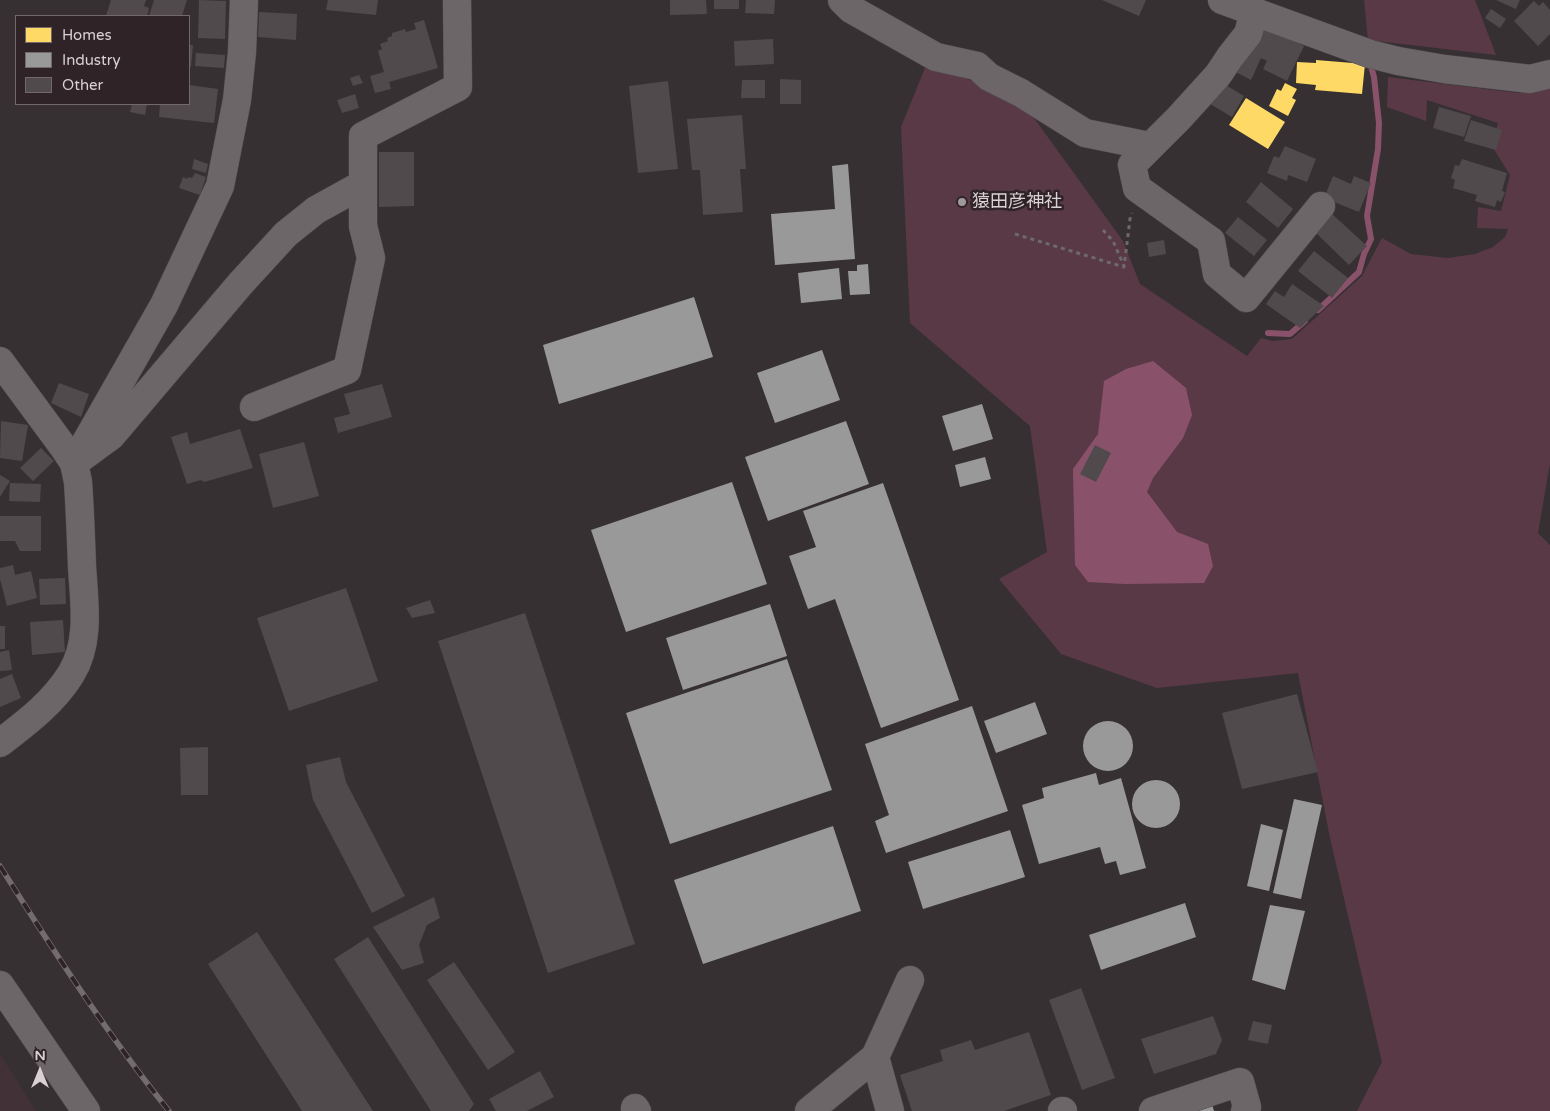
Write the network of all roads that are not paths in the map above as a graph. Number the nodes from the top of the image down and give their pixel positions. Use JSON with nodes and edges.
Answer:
{"nodes":[{"id":1,"x":244,"y":0,"type":"edge"},
{"id":2,"x":457,"y":0,"type":"edge"},
{"id":3,"x":842,"y":0,"type":"edge"},
{"id":4,"x":1224,"y":0,"type":"edge"},
{"id":5,"x":1254,"y":12,"type":"junction"},
{"id":6,"x":1550,"y":74,"type":"edge"},
{"id":7,"x":1150,"y":146,"type":"junction"},
{"id":8,"x":363,"y":184,"type":"junction"},
{"id":9,"x":1321,"y":206,"type":"dead end"},
{"id":10,"x":0,"y":361,"type":"edge"},
{"id":11,"x":254,"y":407,"type":"dead end"},
{"id":12,"x":74,"y":463,"type":"junction"},
{"id":13,"x":0,"y":743,"type":"edge"},
{"id":14,"x":910,"y":980,"type":"dead end"},
{"id":15,"x":0,"y":985,"type":"edge"},
{"id":16,"x":875,"y":1057,"type":"junction"},
{"id":17,"x":86,"y":1111,"type":"edge"},
{"id":18,"x":809,"y":1111,"type":"edge"},
{"id":19,"x":890,"y":1111,"type":"edge"},
{"id":20,"x":1153,"y":1111,"type":"edge"},
{"id":21,"x":1245,"y":1111,"type":"edge"}],
"edges":[{"from":1,"to":12,"type":"street"},
{"from":2,"to":8,"type":"street"},
{"from":3,"to":7,"type":"street"},
{"from":4,"to":5,"type":"street"},
{"from":5,"to":6,"type":"street"},
{"from":5,"to":7,"type":"street"},
{"from":7,"to":9,"type":"street"},
{"from":8,"to":11,"type":"street"},
{"from":8,"to":12,"type":"street"},
{"from":10,"to":12,"type":"street"},
{"from":12,"to":13,"type":"street"},
{"from":14,"to":16,"type":"street"},
{"from":15,"to":17,"type":"street"},
{"from":16,"to":18,"type":"street"},
{"from":16,"to":19,"type":"street"},
{"from":20,"to":21,"type":"street"}]}
